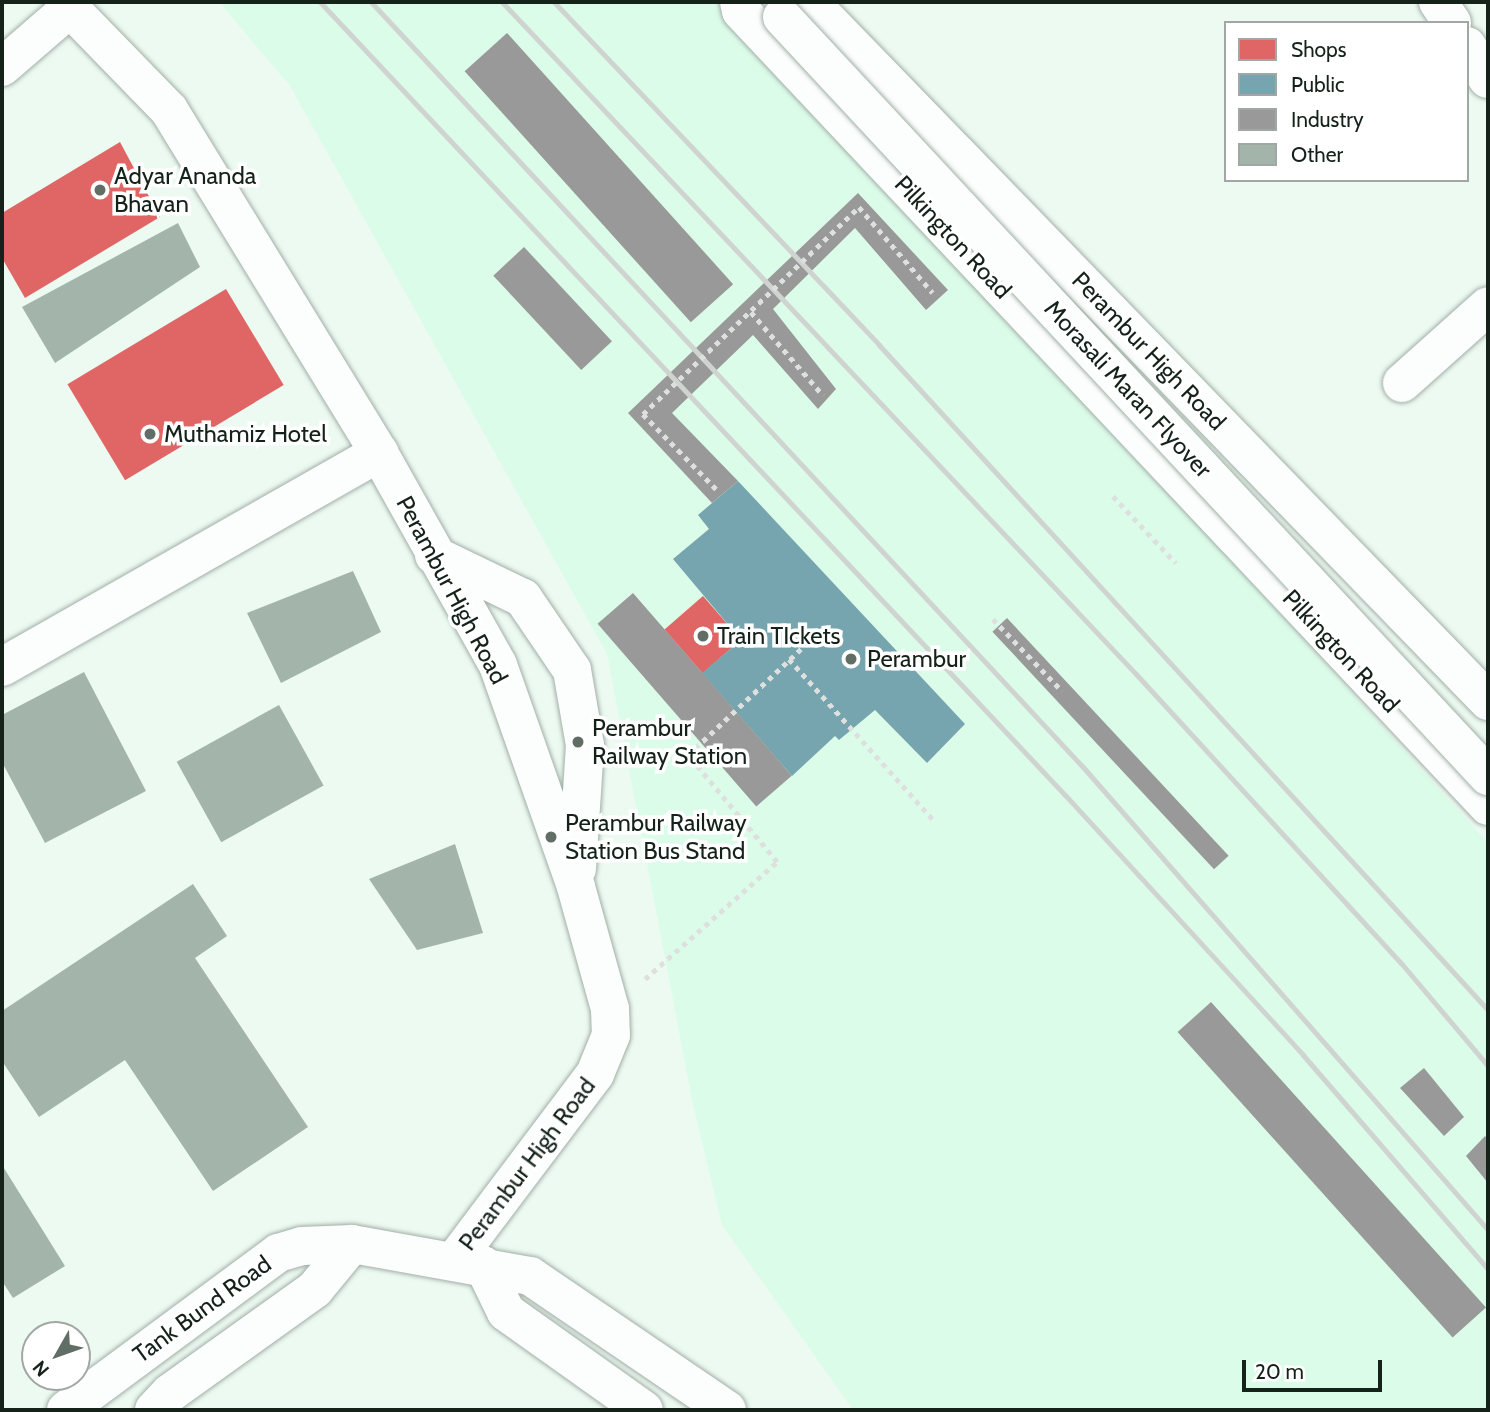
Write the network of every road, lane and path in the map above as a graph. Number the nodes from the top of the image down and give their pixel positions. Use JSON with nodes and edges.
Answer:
{"nodes":[{"id":1,"x":739,"y":2,"type":"edge"},
{"id":2,"x":1438,"y":2,"type":"edge"},
{"id":3,"x":67,"y":5,"type":"edge"},
{"id":4,"x":786,"y":7,"type":"edge"},
{"id":5,"x":1451,"y":21,"type":"edge"},
{"id":6,"x":1469,"y":49,"type":"edge"},
{"id":7,"x":2,"y":66,"type":"edge"},
{"id":8,"x":1488,"y":79,"type":"edge"},
{"id":9,"x":933,"y":293,"type":"dead end"},
{"id":10,"x":1488,"y":306,"type":"edge"},
{"id":11,"x":751,"y":312,"type":"junction"},
{"id":12,"x":1402,"y":383,"type":"dead end"},
{"id":13,"x":823,"y":394,"type":"dead end"},
{"id":14,"x":379,"y":453,"type":"junction"},
{"id":15,"x":719,"y":492,"type":"dead end"},
{"id":16,"x":1113,"y":496,"type":"dead end"},
{"id":17,"x":434,"y":555,"type":"junction"},
{"id":18,"x":1176,"y":563,"type":"dead end"},
{"id":19,"x":993,"y":619,"type":"dead end"},
{"id":20,"x":806,"y":644,"type":"dead end"},
{"id":21,"x":789,"y":659,"type":"junction"},
{"id":22,"x":2,"y":667,"type":"edge"},
{"id":23,"x":1062,"y":691,"type":"dead end"},
{"id":24,"x":1488,"y":701,"type":"edge"},
{"id":25,"x":1488,"y":776,"type":"edge"},
{"id":26,"x":1488,"y":806,"type":"edge"},
{"id":27,"x":935,"y":822,"type":"dead end"},
{"id":28,"x":576,"y":887,"type":"junction"},
{"id":29,"x":610,"y":1009,"type":"junction"},
{"id":30,"x":352,"y":1244,"type":"junction"},
{"id":31,"x":469,"y":1263,"type":"junction"},
{"id":32,"x":66,"y":1410,"type":"edge"},
{"id":33,"x":154,"y":1410,"type":"edge"},
{"id":34,"x":644,"y":1410,"type":"edge"},
{"id":35,"x":727,"y":1410,"type":"edge"}],
"edges":[{"from":1,"to":26,"type":"main road","name":"Pilkington Road"},
{"from":2,"to":5,"type":"main road"},
{"from":3,"to":7,"type":"main road"},
{"from":3,"to":14,"type":"main road","name":"Perambur High Road"},
{"from":4,"to":24,"type":"main road","name":"Perambur High Road"},
{"from":4,"to":25,"type":"main road","name":"Morasali Maran Flyover","bridge":true},
{"from":6,"to":8,"type":"main road"},
{"from":9,"to":11,"type":"path","bridge":true},
{"from":10,"to":12,"type":"main road"},
{"from":11,"to":13,"type":"path"},
{"from":11,"to":15,"type":"path","bridge":true},
{"from":14,"to":17,"type":"main road","name":"Perambur High Road"},
{"from":14,"to":22,"type":"main road"},
{"from":16,"to":18,"type":"path"},
{"from":17,"to":28,"type":"main road","name":"Perambur High Road"},
{"from":17,"to":28,"type":"main road"},
{"from":19,"to":23,"type":"path"},
{"from":20,"to":21,"type":"path"},
{"from":21,"to":27,"type":"path"},
{"from":21,"to":29,"type":"path"},
{"from":28,"to":29,"type":"main road","name":"Perambur High Road"},
{"from":29,"to":31,"type":"main road","name":"Perambur High Road"},
{"from":30,"to":31,"type":"main road","name":"Tank Bund Road"},
{"from":30,"to":32,"type":"main road","name":"Tank Bund Road"},
{"from":30,"to":33,"type":"main road"},
{"from":31,"to":34,"type":"main road"},
{"from":31,"to":35,"type":"main road","name":"Perambur High Road"}]}
